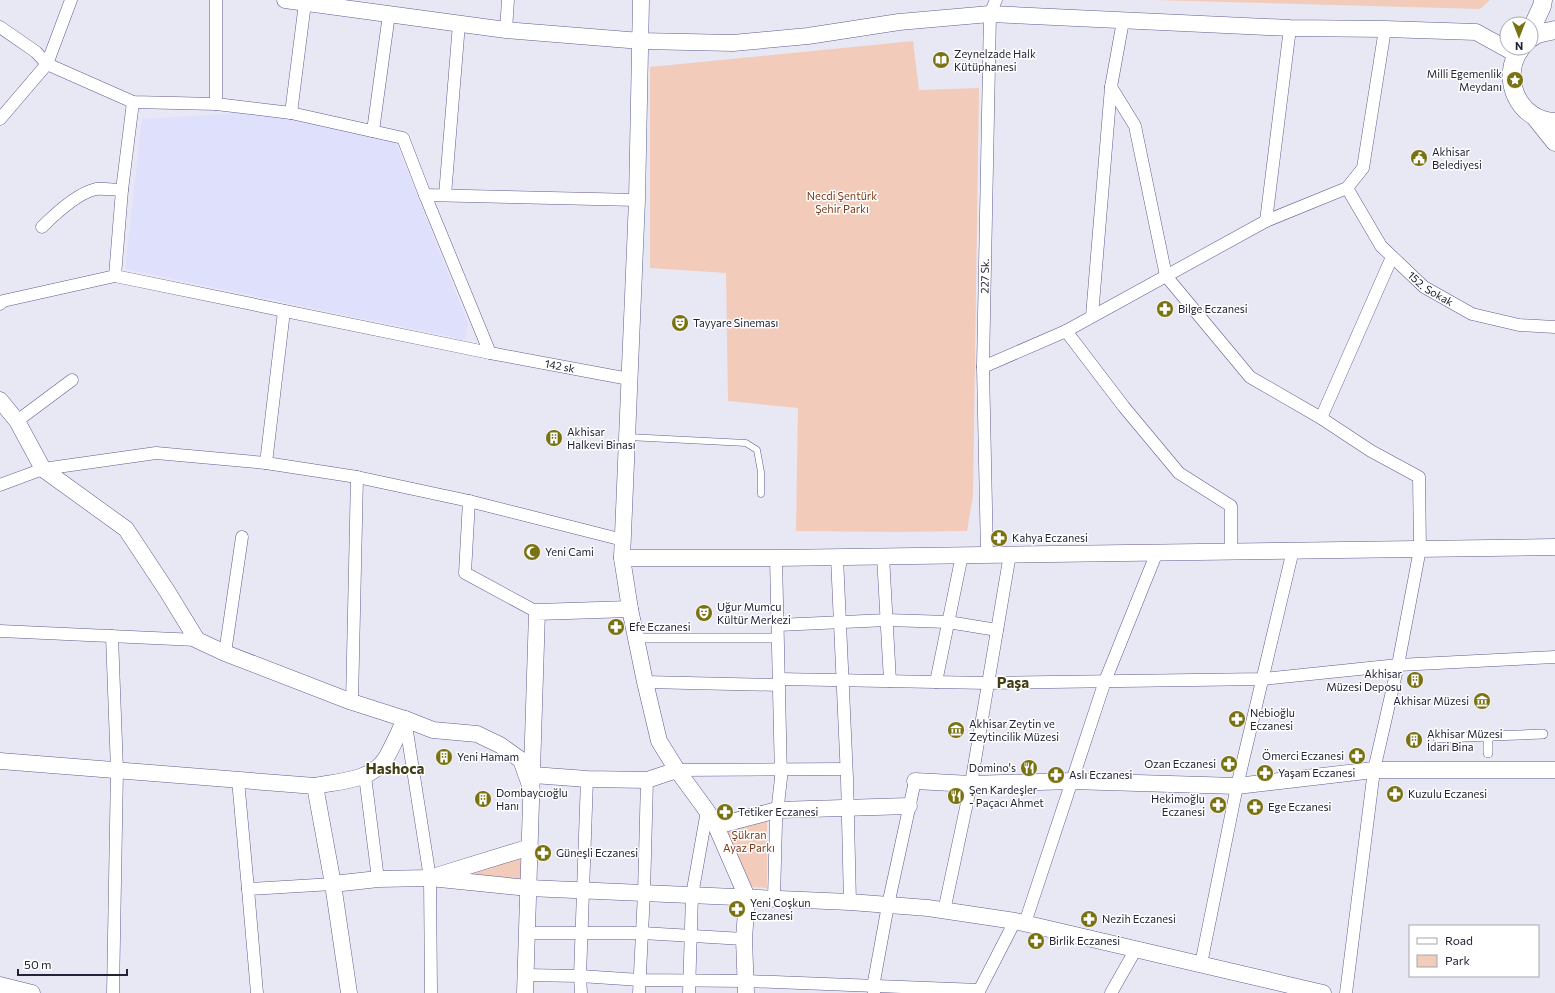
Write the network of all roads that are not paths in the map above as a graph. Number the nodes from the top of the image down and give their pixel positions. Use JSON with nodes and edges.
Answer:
{"nodes":[{"id":1,"x":71,"y":0,"type":"edge"},
{"id":2,"x":216,"y":0,"type":"edge"},
{"id":3,"x":285,"y":0,"type":"edge"},
{"id":4,"x":508,"y":0,"type":"edge"},
{"id":5,"x":641,"y":0,"type":"edge"},
{"id":6,"x":1543,"y":0,"type":"edge"},
{"id":7,"x":305,"y":3,"type":"junction"},
{"id":8,"x":354,"y":5,"type":"edge"},
{"id":9,"x":993,"y":7,"type":"edge"},
{"id":10,"x":389,"y":14,"type":"junction"},
{"id":11,"x":1537,"y":16,"type":"edge"},
{"id":12,"x":1123,"y":21,"type":"junction"},
{"id":13,"x":459,"y":24,"type":"junction"},
{"id":14,"x":0,"y":27,"type":"edge"},
{"id":15,"x":1290,"y":28,"type":"junction"},
{"id":16,"x":1385,"y":29,"type":"junction"},
{"id":17,"x":506,"y":30,"type":"junction"},
{"id":18,"x":1555,"y":30,"type":"edge"},
{"id":19,"x":1539,"y":34,"type":"edge"},
{"id":20,"x":641,"y":41,"type":"junction"},
{"id":21,"x":1499,"y":42,"type":"edge"},
{"id":22,"x":1517,"y":56,"type":"edge"},
{"id":23,"x":47,"y":64,"type":"junction"},
{"id":24,"x":1111,"y":87,"type":"junction"},
{"id":25,"x":133,"y":102,"type":"junction"},
{"id":26,"x":216,"y":104,"type":"junction"},
{"id":27,"x":291,"y":113,"type":"junction"},
{"id":28,"x":1536,"y":117,"type":"junction"},
{"id":29,"x":0,"y":118,"type":"edge"},
{"id":30,"x":1555,"y":122,"type":"edge"},
{"id":31,"x":373,"y":131,"type":"junction"},
{"id":32,"x":1555,"y":142,"type":"edge"},
{"id":33,"x":1347,"y":188,"type":"junction"},
{"id":34,"x":122,"y":190,"type":"junction"},
{"id":35,"x":425,"y":195,"type":"junction"},
{"id":36,"x":445,"y":195,"type":"junction"},
{"id":37,"x":637,"y":200,"type":"junction"},
{"id":38,"x":1266,"y":221,"type":"junction"},
{"id":39,"x":42,"y":227,"type":"dead end"},
{"id":40,"x":1392,"y":257,"type":"junction"},
{"id":41,"x":116,"y":276,"type":"junction"},
{"id":42,"x":1166,"y":276,"type":"junction"},
{"id":43,"x":0,"y":304,"type":"edge"},
{"id":44,"x":284,"y":311,"type":"junction"},
{"id":45,"x":1092,"y":316,"type":"junction"},
{"id":46,"x":1555,"y":327,"type":"edge"},
{"id":47,"x":1066,"y":331,"type":"junction"},
{"id":48,"x":490,"y":353,"type":"junction"},
{"id":49,"x":983,"y":367,"type":"junction"},
{"id":50,"x":629,"y":379,"type":"junction"},
{"id":51,"x":72,"y":380,"type":"dead end"},
{"id":52,"x":0,"y":400,"type":"edge"},
{"id":53,"x":1321,"y":418,"type":"junction"},
{"id":54,"x":17,"y":421,"type":"junction"},
{"id":55,"x":627,"y":437,"type":"junction"},
{"id":56,"x":266,"y":464,"type":"junction"},
{"id":57,"x":43,"y":469,"type":"junction"},
{"id":58,"x":357,"y":477,"type":"junction"},
{"id":59,"x":0,"y":485,"type":"edge"},
{"id":60,"x":761,"y":494,"type":"dead end"},
{"id":61,"x":469,"y":501,"type":"junction"},
{"id":62,"x":242,"y":537,"type":"dead end"},
{"id":63,"x":623,"y":540,"type":"junction"},
{"id":64,"x":1555,"y":547,"type":"edge"},
{"id":65,"x":1420,"y":549,"type":"junction"},
{"id":66,"x":1293,"y":550,"type":"junction"},
{"id":67,"x":1231,"y":551,"type":"junction"},
{"id":68,"x":1157,"y":552,"type":"junction"},
{"id":69,"x":986,"y":554,"type":"junction"},
{"id":70,"x":1010,"y":554,"type":"junction"},
{"id":71,"x":962,"y":555,"type":"junction"},
{"id":72,"x":884,"y":556,"type":"junction"},
{"id":73,"x":837,"y":557,"type":"junction"},
{"id":74,"x":622,"y":558,"type":"junction"},
{"id":75,"x":776,"y":558,"type":"junction"},
{"id":76,"x":630,"y":609,"type":"junction"},
{"id":77,"x":537,"y":612,"type":"junction"},
{"id":78,"x":887,"y":620,"type":"junction"},
{"id":79,"x":948,"y":622,"type":"junction"},
{"id":80,"x":840,"y":623,"type":"junction"},
{"id":81,"x":778,"y":625,"type":"junction"},
{"id":82,"x":997,"y":630,"type":"junction"},
{"id":83,"x":0,"y":631,"type":"edge"},
{"id":84,"x":112,"y":636,"type":"junction"},
{"id":85,"x":636,"y":638,"type":"junction"},
{"id":86,"x":771,"y":638,"type":"dead end"},
{"id":87,"x":197,"y":640,"type":"junction"},
{"id":88,"x":225,"y":653,"type":"junction"},
{"id":89,"x":1555,"y":657,"type":"edge"},
{"id":90,"x":1398,"y":665,"type":"junction"},
{"id":91,"x":1263,"y":679,"type":"junction"},
{"id":92,"x":842,"y":680,"type":"junction"},
{"id":93,"x":890,"y":681,"type":"junction"},
{"id":94,"x":645,"y":682,"type":"junction"},
{"id":95,"x":779,"y":682,"type":"junction"},
{"id":96,"x":936,"y":682,"type":"junction"},
{"id":97,"x":1105,"y":682,"type":"junction"},
{"id":98,"x":988,"y":683,"type":"junction"},
{"id":99,"x":352,"y":702,"type":"junction"},
{"id":100,"x":405,"y":719,"type":"junction"},
{"id":101,"x":1543,"y":734,"type":"dead end"},
{"id":102,"x":1488,"y":736,"type":"junction"},
{"id":103,"x":1438,"y":738,"type":"dead end"},
{"id":104,"x":1488,"y":753,"type":"dead end"},
{"id":105,"x":0,"y":761,"type":"edge"},
{"id":106,"x":846,"y":769,"type":"junction"},
{"id":107,"x":117,"y":770,"type":"junction"},
{"id":108,"x":677,"y":770,"type":"junction"},
{"id":109,"x":781,"y":770,"type":"junction"},
{"id":110,"x":1374,"y":770,"type":"junction"},
{"id":111,"x":1555,"y":770,"type":"edge"},
{"id":112,"x":365,"y":776,"type":"junction"},
{"id":113,"x":587,"y":779,"type":"junction"},
{"id":114,"x":238,"y":780,"type":"junction"},
{"id":115,"x":646,"y":780,"type":"junction"},
{"id":116,"x":915,"y":781,"type":"joint"},
{"id":117,"x":1071,"y":781,"type":"junction"},
{"id":118,"x":532,"y":783,"type":"junction"},
{"id":119,"x":971,"y":784,"type":"junction"},
{"id":120,"x":315,"y":786,"type":"junction"},
{"id":121,"x":1238,"y":786,"type":"junction"},
{"id":122,"x":909,"y":806,"type":"junction"},
{"id":123,"x":847,"y":807,"type":"junction"},
{"id":124,"x":777,"y":810,"type":"junction"},
{"id":125,"x":707,"y":811,"type":"junction"},
{"id":126,"x":716,"y":826,"type":"junction"},
{"id":127,"x":530,"y":847,"type":"junction"},
{"id":128,"x":430,"y":878,"type":"junction"},
{"id":129,"x":378,"y":879,"type":"junction"},
{"id":130,"x":333,"y":884,"type":"junction"},
{"id":131,"x":528,"y":888,"type":"junction"},
{"id":132,"x":248,"y":889,"type":"junction"},
{"id":133,"x":584,"y":890,"type":"junction"},
{"id":134,"x":644,"y":893,"type":"junction"},
{"id":135,"x":692,"y":895,"type":"junction"},
{"id":136,"x":747,"y":897,"type":"junction"},
{"id":137,"x":774,"y":898,"type":"junction"},
{"id":138,"x":850,"y":902,"type":"junction"},
{"id":139,"x":888,"y":905,"type":"junction"},
{"id":140,"x":944,"y":911,"type":"junction"},
{"id":141,"x":1020,"y":922,"type":"junction"},
{"id":142,"x":582,"y":932,"type":"junction"},
{"id":143,"x":527,"y":934,"type":"junction"},
{"id":144,"x":642,"y":934,"type":"junction"},
{"id":145,"x":691,"y":936,"type":"junction"},
{"id":146,"x":744,"y":939,"type":"junction"},
{"id":147,"x":1136,"y":949,"type":"junction"},
{"id":148,"x":1201,"y":964,"type":"junction"},
{"id":149,"x":525,"y":975,"type":"junction"},
{"id":150,"x":580,"y":976,"type":"junction"},
{"id":151,"x":640,"y":980,"type":"junction"},
{"id":152,"x":689,"y":980,"type":"junction"},
{"id":153,"x":0,"y":985,"type":"edge"},
{"id":154,"x":746,"y":987,"type":"edge"},
{"id":155,"x":873,"y":990,"type":"edge"},
{"id":156,"x":979,"y":992,"type":"edge"},
{"id":157,"x":32,"y":993,"type":"edge"},
{"id":158,"x":113,"y":993,"type":"edge"},
{"id":159,"x":257,"y":993,"type":"edge"},
{"id":160,"x":349,"y":993,"type":"edge"},
{"id":161,"x":431,"y":993,"type":"edge"},
{"id":162,"x":524,"y":993,"type":"edge"},
{"id":163,"x":581,"y":993,"type":"edge"},
{"id":164,"x":639,"y":993,"type":"edge"},
{"id":165,"x":689,"y":993,"type":"edge"},
{"id":166,"x":1111,"y":993,"type":"edge"},
{"id":167,"x":1323,"y":993,"type":"edge"},
{"id":168,"x":1346,"y":993,"type":"edge"}],
"edges":[{"from":1,"to":23,"type":"street"},
{"from":2,"to":26,"type":"street"},
{"from":3,"to":7,"type":"street"},
{"from":4,"to":17,"type":"street"},
{"from":5,"to":20,"type":"street"},
{"from":6,"to":11,"type":"main road"},
{"from":7,"to":8,"type":"street"},
{"from":7,"to":27,"type":"street"},
{"from":8,"to":10,"type":"street"},
{"from":9,"to":12,"type":"street"},
{"from":9,"to":20,"type":"street"},
{"from":9,"to":49,"type":"street","name":"227 Sk."},
{"from":10,"to":13,"type":"street"},
{"from":10,"to":31,"type":"street"},
{"from":12,"to":15,"type":"street"},
{"from":12,"to":24,"type":"street"},
{"from":13,"to":17,"type":"street"},
{"from":13,"to":36,"type":"street"},
{"from":14,"to":23,"type":"street"},
{"from":15,"to":16,"type":"street"},
{"from":15,"to":38,"type":"street"},
{"from":16,"to":21,"type":"street"},
{"from":16,"to":33,"type":"street"},
{"from":17,"to":20,"type":"street"},
{"from":18,"to":19,"type":"main road"},
{"from":20,"to":37,"type":"street"},
{"from":22,"to":28,"type":"main road"},
{"from":23,"to":25,"type":"street"},
{"from":23,"to":29,"type":"street"},
{"from":24,"to":42,"type":"street"},
{"from":24,"to":45,"type":"street"},
{"from":25,"to":26,"type":"street"},
{"from":25,"to":34,"type":"street"},
{"from":26,"to":27,"type":"street"},
{"from":27,"to":31,"type":"street"},
{"from":28,"to":30,"type":"main road"},
{"from":28,"to":32,"type":"main road"},
{"from":31,"to":35,"type":"street"},
{"from":33,"to":38,"type":"street"},
{"from":33,"to":40,"type":"street","name":"152. Sokak"},
{"from":34,"to":39,"type":"street"},
{"from":34,"to":41,"type":"street"},
{"from":35,"to":36,"type":"street"},
{"from":35,"to":48,"type":"street"},
{"from":36,"to":37,"type":"street"},
{"from":37,"to":50,"type":"street"},
{"from":38,"to":42,"type":"street"},
{"from":40,"to":46,"type":"street","name":"152. Sokak"},
{"from":40,"to":53,"type":"street"},
{"from":41,"to":43,"type":"street"},
{"from":41,"to":44,"type":"street","name":"142 sk"},
{"from":42,"to":45,"type":"street"},
{"from":42,"to":53,"type":"street"},
{"from":44,"to":48,"type":"street","name":"142 sk"},
{"from":44,"to":56,"type":"street"},
{"from":45,"to":47,"type":"street"},
{"from":47,"to":49,"type":"street"},
{"from":47,"to":67,"type":"street"},
{"from":48,"to":50,"type":"street","name":"142 sk"},
{"from":49,"to":69,"type":"street","name":"227 Sk."},
{"from":50,"to":55,"type":"street"},
{"from":51,"to":54,"type":"street"},
{"from":52,"to":54,"type":"street"},
{"from":53,"to":65,"type":"street"},
{"from":54,"to":57,"type":"street"},
{"from":55,"to":60,"type":"lane"},
{"from":55,"to":63,"type":"street"},
{"from":56,"to":57,"type":"street"},
{"from":56,"to":58,"type":"street"},
{"from":57,"to":59,"type":"street"},
{"from":57,"to":87,"type":"street"},
{"from":58,"to":61,"type":"street"},
{"from":58,"to":99,"type":"street"},
{"from":61,"to":63,"type":"street"},
{"from":61,"to":77,"type":"street"},
{"from":62,"to":88,"type":"street"},
{"from":63,"to":74,"type":"street"},
{"from":64,"to":65,"type":"street"},
{"from":65,"to":66,"type":"street"},
{"from":65,"to":90,"type":"street"},
{"from":66,"to":67,"type":"street"},
{"from":66,"to":91,"type":"street"},
{"from":67,"to":68,"type":"street"},
{"from":68,"to":70,"type":"street"},
{"from":68,"to":97,"type":"street"},
{"from":69,"to":70,"type":"street"},
{"from":69,"to":71,"type":"street"},
{"from":70,"to":82,"type":"street"},
{"from":71,"to":72,"type":"street"},
{"from":71,"to":79,"type":"street"},
{"from":72,"to":73,"type":"street"},
{"from":72,"to":78,"type":"street"},
{"from":73,"to":75,"type":"street"},
{"from":73,"to":80,"type":"street"},
{"from":74,"to":75,"type":"street"},
{"from":74,"to":76,"type":"street"},
{"from":75,"to":81,"type":"street"},
{"from":76,"to":77,"type":"street"},
{"from":76,"to":85,"type":"street"},
{"from":77,"to":118,"type":"street"},
{"from":78,"to":79,"type":"street"},
{"from":78,"to":80,"type":"street"},
{"from":78,"to":93,"type":"street"},
{"from":79,"to":82,"type":"street"},
{"from":79,"to":96,"type":"street"},
{"from":80,"to":81,"type":"street"},
{"from":80,"to":92,"type":"street"},
{"from":81,"to":95,"type":"street"},
{"from":82,"to":98,"type":"street"},
{"from":83,"to":84,"type":"street"},
{"from":84,"to":87,"type":"street"},
{"from":84,"to":107,"type":"street"},
{"from":85,"to":86,"type":"street"},
{"from":85,"to":94,"type":"street"},
{"from":87,"to":88,"type":"street"},
{"from":88,"to":99,"type":"street"},
{"from":89,"to":90,"type":"street"},
{"from":90,"to":91,"type":"street"},
{"from":90,"to":110,"type":"street"},
{"from":91,"to":97,"type":"street"},
{"from":91,"to":121,"type":"street"},
{"from":92,"to":93,"type":"street"},
{"from":92,"to":95,"type":"street"},
{"from":92,"to":106,"type":"street"},
{"from":93,"to":96,"type":"street"},
{"from":94,"to":95,"type":"street"},
{"from":94,"to":108,"type":"street"},
{"from":95,"to":109,"type":"street"},
{"from":96,"to":98,"type":"street"},
{"from":97,"to":98,"type":"street"},
{"from":97,"to":117,"type":"street"},
{"from":98,"to":119,"type":"street"},
{"from":99,"to":100,"type":"street"},
{"from":100,"to":112,"type":"street"},
{"from":100,"to":118,"type":"street"},
{"from":100,"to":128,"type":"street"},
{"from":101,"to":102,"type":"street"},
{"from":102,"to":103,"type":"street"},
{"from":102,"to":104,"type":"street"},
{"from":105,"to":107,"type":"street"},
{"from":106,"to":109,"type":"street"},
{"from":106,"to":123,"type":"street"},
{"from":107,"to":114,"type":"street"},
{"from":107,"to":158,"type":"street"},
{"from":108,"to":109,"type":"street"},
{"from":108,"to":115,"type":"street"},
{"from":108,"to":125,"type":"street"},
{"from":109,"to":124,"type":"street"},
{"from":110,"to":111,"type":"street"},
{"from":110,"to":121,"type":"street"},
{"from":110,"to":168,"type":"street"},
{"from":112,"to":120,"type":"street"},
{"from":112,"to":129,"type":"street"},
{"from":113,"to":115,"type":"street"},
{"from":113,"to":118,"type":"street"},
{"from":113,"to":133,"type":"street"},
{"from":114,"to":120,"type":"street"},
{"from":114,"to":132,"type":"street"},
{"from":115,"to":134,"type":"street"},
{"from":116,"to":119,"type":"street"},
{"from":116,"to":122,"type":"street"},
{"from":117,"to":119,"type":"street"},
{"from":117,"to":121,"type":"street"},
{"from":117,"to":141,"type":"street"},
{"from":118,"to":127,"type":"street"},
{"from":119,"to":140,"type":"street"},
{"from":120,"to":130,"type":"street"},
{"from":121,"to":148,"type":"street"},
{"from":122,"to":123,"type":"street"},
{"from":122,"to":139,"type":"street"},
{"from":123,"to":124,"type":"street"},
{"from":123,"to":138,"type":"street"},
{"from":124,"to":126,"type":"street"},
{"from":124,"to":137,"type":"street"},
{"from":125,"to":126,"type":"street"},
{"from":125,"to":135,"type":"street"},
{"from":126,"to":136,"type":"street"},
{"from":127,"to":128,"type":"street"},
{"from":127,"to":131,"type":"street"},
{"from":128,"to":129,"type":"street"},
{"from":128,"to":131,"type":"street"},
{"from":128,"to":161,"type":"street"},
{"from":129,"to":130,"type":"street"},
{"from":130,"to":132,"type":"street"},
{"from":130,"to":160,"type":"street"},
{"from":131,"to":133,"type":"street"},
{"from":131,"to":143,"type":"street"},
{"from":132,"to":159,"type":"street"},
{"from":133,"to":134,"type":"street"},
{"from":133,"to":142,"type":"street"},
{"from":134,"to":135,"type":"street"},
{"from":134,"to":144,"type":"street"},
{"from":135,"to":136,"type":"street"},
{"from":135,"to":145,"type":"street"},
{"from":136,"to":137,"type":"street"},
{"from":136,"to":146,"type":"street"},
{"from":137,"to":138,"type":"street"},
{"from":138,"to":139,"type":"street"},
{"from":139,"to":140,"type":"street"},
{"from":139,"to":155,"type":"street"},
{"from":140,"to":141,"type":"street"},
{"from":141,"to":147,"type":"street"},
{"from":141,"to":156,"type":"street"},
{"from":142,"to":143,"type":"street"},
{"from":142,"to":144,"type":"street"},
{"from":142,"to":150,"type":"street"},
{"from":143,"to":149,"type":"street"},
{"from":144,"to":145,"type":"street"},
{"from":144,"to":151,"type":"street"},
{"from":145,"to":146,"type":"street"},
{"from":145,"to":152,"type":"street"},
{"from":146,"to":154,"type":"street"},
{"from":147,"to":148,"type":"street"},
{"from":147,"to":166,"type":"street"},
{"from":148,"to":167,"type":"street"},
{"from":149,"to":150,"type":"street"},
{"from":149,"to":162,"type":"street"},
{"from":150,"to":151,"type":"street"},
{"from":150,"to":163,"type":"street"},
{"from":151,"to":152,"type":"street"},
{"from":151,"to":164,"type":"street"},
{"from":152,"to":154,"type":"street"},
{"from":152,"to":165,"type":"street"},
{"from":153,"to":157,"type":"street"},
{"from":154,"to":155,"type":"street"},
{"from":155,"to":156,"type":"street"}]}
